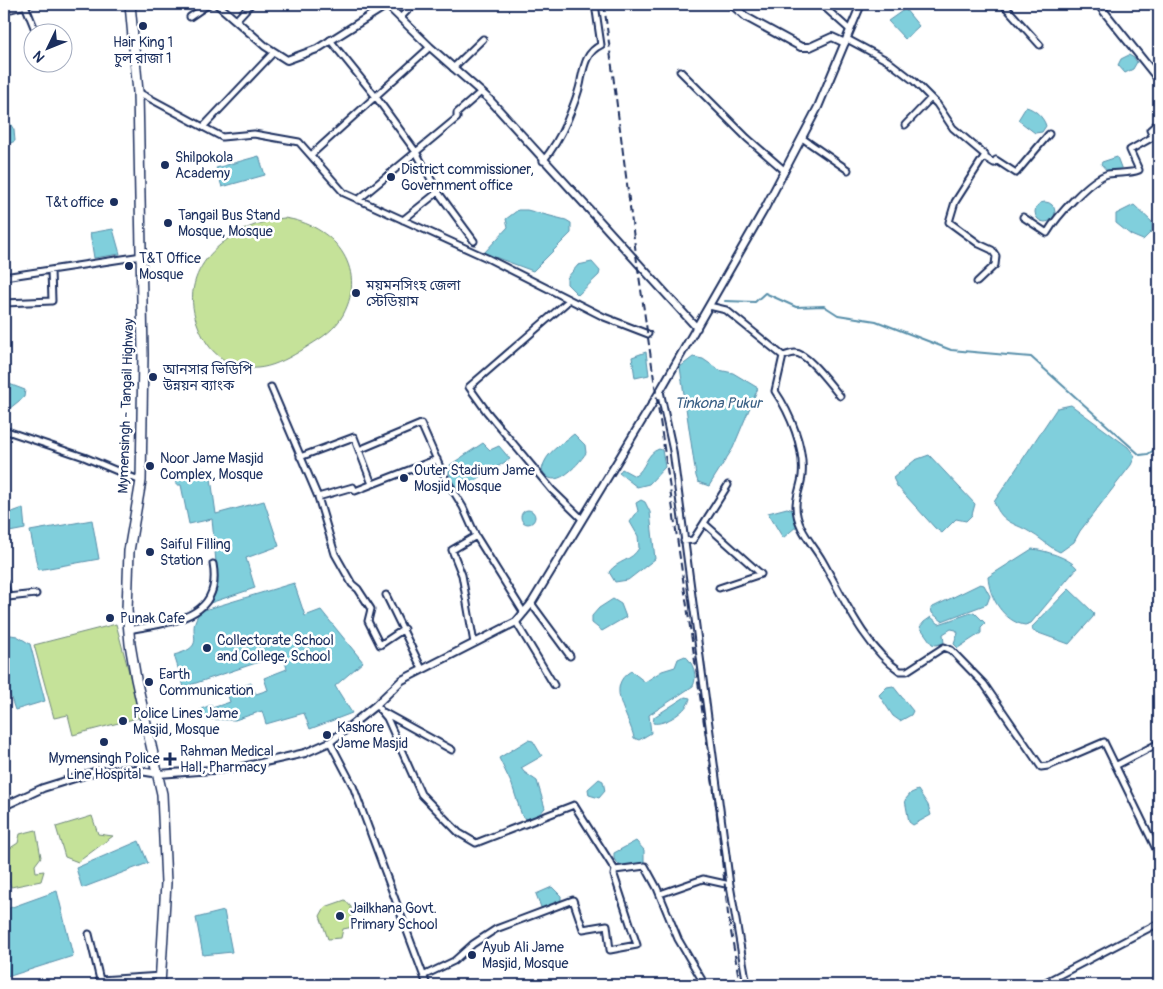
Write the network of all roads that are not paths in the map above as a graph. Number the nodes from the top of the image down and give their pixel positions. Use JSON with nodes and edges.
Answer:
{"nodes":[{"id":1,"x":27,"y":4,"type":"edge"},
{"id":2,"x":130,"y":4,"type":"edge"},
{"id":3,"x":208,"y":4,"type":"edge"},
{"id":4,"x":217,"y":4,"type":"edge"},
{"id":5,"x":251,"y":4,"type":"edge"},
{"id":6,"x":386,"y":4,"type":"edge"},
{"id":7,"x":414,"y":4,"type":"edge"},
{"id":8,"x":595,"y":4,"type":"edge"},
{"id":9,"x":731,"y":4,"type":"edge"},
{"id":10,"x":820,"y":4,"type":"edge"},
{"id":11,"x":861,"y":4,"type":"edge"},
{"id":12,"x":1003,"y":4,"type":"edge"},
{"id":13,"x":1098,"y":4,"type":"edge"},
{"id":14,"x":4,"y":11,"type":"edge"},
{"id":15,"x":190,"y":18,"type":"dead end"},
{"id":16,"x":400,"y":18,"type":"junction"},
{"id":17,"x":237,"y":19,"type":"junction"},
{"id":18,"x":33,"y":22,"type":"edge"},
{"id":19,"x":850,"y":30,"type":"junction"},
{"id":20,"x":330,"y":40,"type":"junction"},
{"id":21,"x":483,"y":40,"type":"dead end"},
{"id":22,"x":846,"y":41,"type":"junction"},
{"id":23,"x":1040,"y":45,"type":"dead end"},
{"id":24,"x":430,"y":47,"type":"junction"},
{"id":25,"x":274,"y":52,"type":"junction"},
{"id":26,"x":453,"y":68,"type":"junction"},
{"id":27,"x":680,"y":71,"type":"dead end"},
{"id":28,"x":1159,"y":80,"type":"edge"},
{"id":29,"x":138,"y":92,"type":"junction"},
{"id":30,"x":481,"y":92,"type":"junction"},
{"id":31,"x":376,"y":97,"type":"junction"},
{"id":32,"x":931,"y":98,"type":"junction"},
{"id":33,"x":1159,"y":122,"type":"edge"},
{"id":34,"x":905,"y":125,"type":"dead end"},
{"id":35,"x":203,"y":127,"type":"junction"},
{"id":36,"x":1049,"y":134,"type":"dead end"},
{"id":37,"x":802,"y":138,"type":"junction"},
{"id":38,"x":416,"y":152,"type":"junction"},
{"id":39,"x":311,"y":155,"type":"junction"},
{"id":40,"x":984,"y":157,"type":"junction"},
{"id":41,"x":543,"y":161,"type":"junction"},
{"id":42,"x":848,"y":170,"type":"dead end"},
{"id":43,"x":785,"y":171,"type":"junction"},
{"id":44,"x":438,"y":192,"type":"junction"},
{"id":45,"x":358,"y":200,"type":"junction"},
{"id":46,"x":1023,"y":216,"type":"dead end"},
{"id":47,"x":403,"y":220,"type":"junction"},
{"id":48,"x":474,"y":241,"type":"dead end"},
{"id":49,"x":142,"y":256,"type":"junction"},
{"id":50,"x":51,"y":270,"type":"junction"},
{"id":51,"x":4,"y":277,"type":"edge"},
{"id":52,"x":977,"y":282,"type":"dead end"},
{"id":53,"x":4,"y":303,"type":"edge"},
{"id":54,"x":566,"y":303,"type":"dead end"},
{"id":55,"x":709,"y":306,"type":"junction"},
{"id":56,"x":697,"y":328,"type":"junction"},
{"id":57,"x":648,"y":334,"type":"dead end"},
{"id":58,"x":783,"y":356,"type":"junction"},
{"id":59,"x":271,"y":387,"type":"dead end"},
{"id":60,"x":660,"y":391,"type":"junction"},
{"id":61,"x":840,"y":396,"type":"dead end"},
{"id":62,"x":4,"y":430,"type":"edge"},
{"id":63,"x":359,"y":450,"type":"junction"},
{"id":64,"x":300,"y":457,"type":"junction"},
{"id":65,"x":438,"y":458,"type":"junction"},
{"id":66,"x":141,"y":481,"type":"junction"},
{"id":67,"x":372,"y":484,"type":"junction"},
{"id":68,"x":728,"y":485,"type":"dead end"},
{"id":69,"x":318,"y":498,"type":"junction"},
{"id":70,"x":582,"y":519,"type":"junction"},
{"id":71,"x":704,"y":523,"type":"junction"},
{"id":72,"x":476,"y":536,"type":"junction"},
{"id":73,"x":684,"y":541,"type":"junction"},
{"id":74,"x":213,"y":564,"type":"dead end"},
{"id":75,"x":4,"y":582,"type":"edge"},
{"id":76,"x":719,"y":588,"type":"dead end"},
{"id":77,"x":36,"y":594,"type":"dead end"},
{"id":78,"x":386,"y":596,"type":"dead end"},
{"id":79,"x":531,"y":603,"type":"junction"},
{"id":80,"x":524,"y":613,"type":"junction"},
{"id":81,"x":516,"y":622,"type":"junction"},
{"id":82,"x":404,"y":629,"type":"junction"},
{"id":83,"x":129,"y":630,"type":"junction"},
{"id":84,"x":474,"y":643,"type":"junction"},
{"id":85,"x":570,"y":656,"type":"dead end"},
{"id":86,"x":422,"y":668,"type":"junction"},
{"id":87,"x":554,"y":685,"type":"dead end"},
{"id":88,"x":378,"y":708,"type":"junction"},
{"id":89,"x":330,"y":742,"type":"junction"},
{"id":90,"x":1159,"y":743,"type":"edge"},
{"id":91,"x":452,"y":750,"type":"dead end"},
{"id":92,"x":1117,"y":765,"type":"junction"},
{"id":93,"x":159,"y":774,"type":"junction"},
{"id":94,"x":4,"y":806,"type":"edge"},
{"id":95,"x":1159,"y":855,"type":"edge"},
{"id":96,"x":615,"y":870,"type":"junction"},
{"id":97,"x":730,"y":885,"type":"junction"},
{"id":98,"x":660,"y":894,"type":"junction"},
{"id":99,"x":1159,"y":924,"type":"edge"},
{"id":100,"x":89,"y":934,"type":"dead end"},
{"id":101,"x":425,"y":975,"type":"junction"},
{"id":102,"x":160,"y":981,"type":"edge"},
{"id":103,"x":1042,"y":984,"type":"dead end"},
{"id":104,"x":428,"y":985,"type":"edge"},
{"id":105,"x":705,"y":985,"type":"edge"},
{"id":106,"x":747,"y":985,"type":"edge"}],
"edges":[{"from":1,"to":14,"type":"street"},
{"from":1,"to":18,"type":"street"},
{"from":2,"to":29,"type":"highway","name":"Mymensingh - Tangail Highway"},
{"from":3,"to":15,"type":"street"},
{"from":4,"to":17,"type":"street"},
{"from":5,"to":17,"type":"street"},
{"from":6,"to":16,"type":"street"},
{"from":6,"to":20,"type":"street"},
{"from":7,"to":16,"type":"street"},
{"from":8,"to":41,"type":"street"},
{"from":9,"to":22,"type":"street"},
{"from":10,"to":19,"type":"street"},
{"from":11,"to":19,"type":"street"},
{"from":12,"to":23,"type":"street"},
{"from":13,"to":28,"type":"street"},
{"from":16,"to":24,"type":"street"},
{"from":17,"to":25,"type":"street"},
{"from":19,"to":22,"type":"street"},
{"from":20,"to":25,"type":"street"},
{"from":20,"to":31,"type":"street"},
{"from":21,"to":26,"type":"street"},
{"from":22,"to":32,"type":"street"},
{"from":22,"to":37,"type":"street"},
{"from":24,"to":26,"type":"street"},
{"from":24,"to":31,"type":"street"},
{"from":25,"to":35,"type":"street"},
{"from":26,"to":30,"type":"street"},
{"from":27,"to":43,"type":"street"},
{"from":29,"to":35,"type":"street"},
{"from":29,"to":49,"type":"highway","name":"Mymensingh - Tangail Highway"},
{"from":30,"to":38,"type":"street"},
{"from":30,"to":41,"type":"street"},
{"from":31,"to":38,"type":"street"},
{"from":31,"to":39,"type":"street"},
{"from":32,"to":34,"type":"street"},
{"from":32,"to":40,"type":"street"},
{"from":33,"to":46,"type":"street"},
{"from":35,"to":39,"type":"street"},
{"from":36,"to":40,"type":"street"},
{"from":37,"to":42,"type":"street"},
{"from":37,"to":43,"type":"street"},
{"from":38,"to":44,"type":"street"},
{"from":38,"to":45,"type":"street"},
{"from":39,"to":45,"type":"street"},
{"from":40,"to":52,"type":"street"},
{"from":41,"to":56,"type":"street"},
{"from":43,"to":55,"type":"street"},
{"from":44,"to":47,"type":"street"},
{"from":44,"to":48,"type":"street"},
{"from":45,"to":47,"type":"street"},
{"from":47,"to":57,"type":"street"},
{"from":49,"to":50,"type":"street"},
{"from":49,"to":66,"type":"highway","name":"Mymensingh - Tangail Highway"},
{"from":50,"to":51,"type":"street"},
{"from":50,"to":53,"type":"street"},
{"from":54,"to":70,"type":"street"},
{"from":55,"to":56,"type":"street"},
{"from":55,"to":58,"type":"street"},
{"from":56,"to":60,"type":"street"},
{"from":58,"to":61,"type":"street"},
{"from":58,"to":92,"type":"street"},
{"from":59,"to":64,"type":"street"},
{"from":60,"to":70,"type":"street"},
{"from":60,"to":73,"type":"street"},
{"from":62,"to":66,"type":"street"},
{"from":63,"to":64,"type":"street"},
{"from":63,"to":65,"type":"street"},
{"from":63,"to":67,"type":"street"},
{"from":64,"to":69,"type":"street"},
{"from":65,"to":67,"type":"street"},
{"from":65,"to":72,"type":"street"},
{"from":66,"to":83,"type":"highway","name":"Mymensingh - Tangail Highway"},
{"from":67,"to":69,"type":"street"},
{"from":68,"to":71,"type":"street"},
{"from":69,"to":82,"type":"street"},
{"from":70,"to":79,"type":"street"},
{"from":71,"to":73,"type":"street"},
{"from":71,"to":76,"type":"street"},
{"from":72,"to":80,"type":"street"},
{"from":72,"to":84,"type":"street"},
{"from":73,"to":97,"type":"street"},
{"from":74,"to":83,"type":"street"},
{"from":75,"to":77,"type":"street"},
{"from":78,"to":82,"type":"street"},
{"from":79,"to":80,"type":"street"},
{"from":79,"to":85,"type":"street"},
{"from":80,"to":81,"type":"street"},
{"from":81,"to":84,"type":"street"},
{"from":81,"to":87,"type":"street"},
{"from":82,"to":86,"type":"street"},
{"from":83,"to":93,"type":"highway","name":"Mymensingh - Tangail Highway"},
{"from":84,"to":86,"type":"street"},
{"from":86,"to":88,"type":"street"},
{"from":88,"to":89,"type":"street"},
{"from":88,"to":91,"type":"street"},
{"from":88,"to":96,"type":"street"},
{"from":89,"to":93,"type":"street"},
{"from":89,"to":101,"type":"street"},
{"from":90,"to":92,"type":"street"},
{"from":92,"to":95,"type":"street"},
{"from":93,"to":94,"type":"street"},
{"from":93,"to":102,"type":"highway","name":"Mymensingh - Tangail Highway"},
{"from":96,"to":98,"type":"street"},
{"from":96,"to":101,"type":"street"},
{"from":97,"to":98,"type":"street"},
{"from":97,"to":106,"type":"street"},
{"from":98,"to":105,"type":"street"},
{"from":99,"to":103,"type":"street"},
{"from":100,"to":102,"type":"street"},
{"from":101,"to":104,"type":"street"}]}
